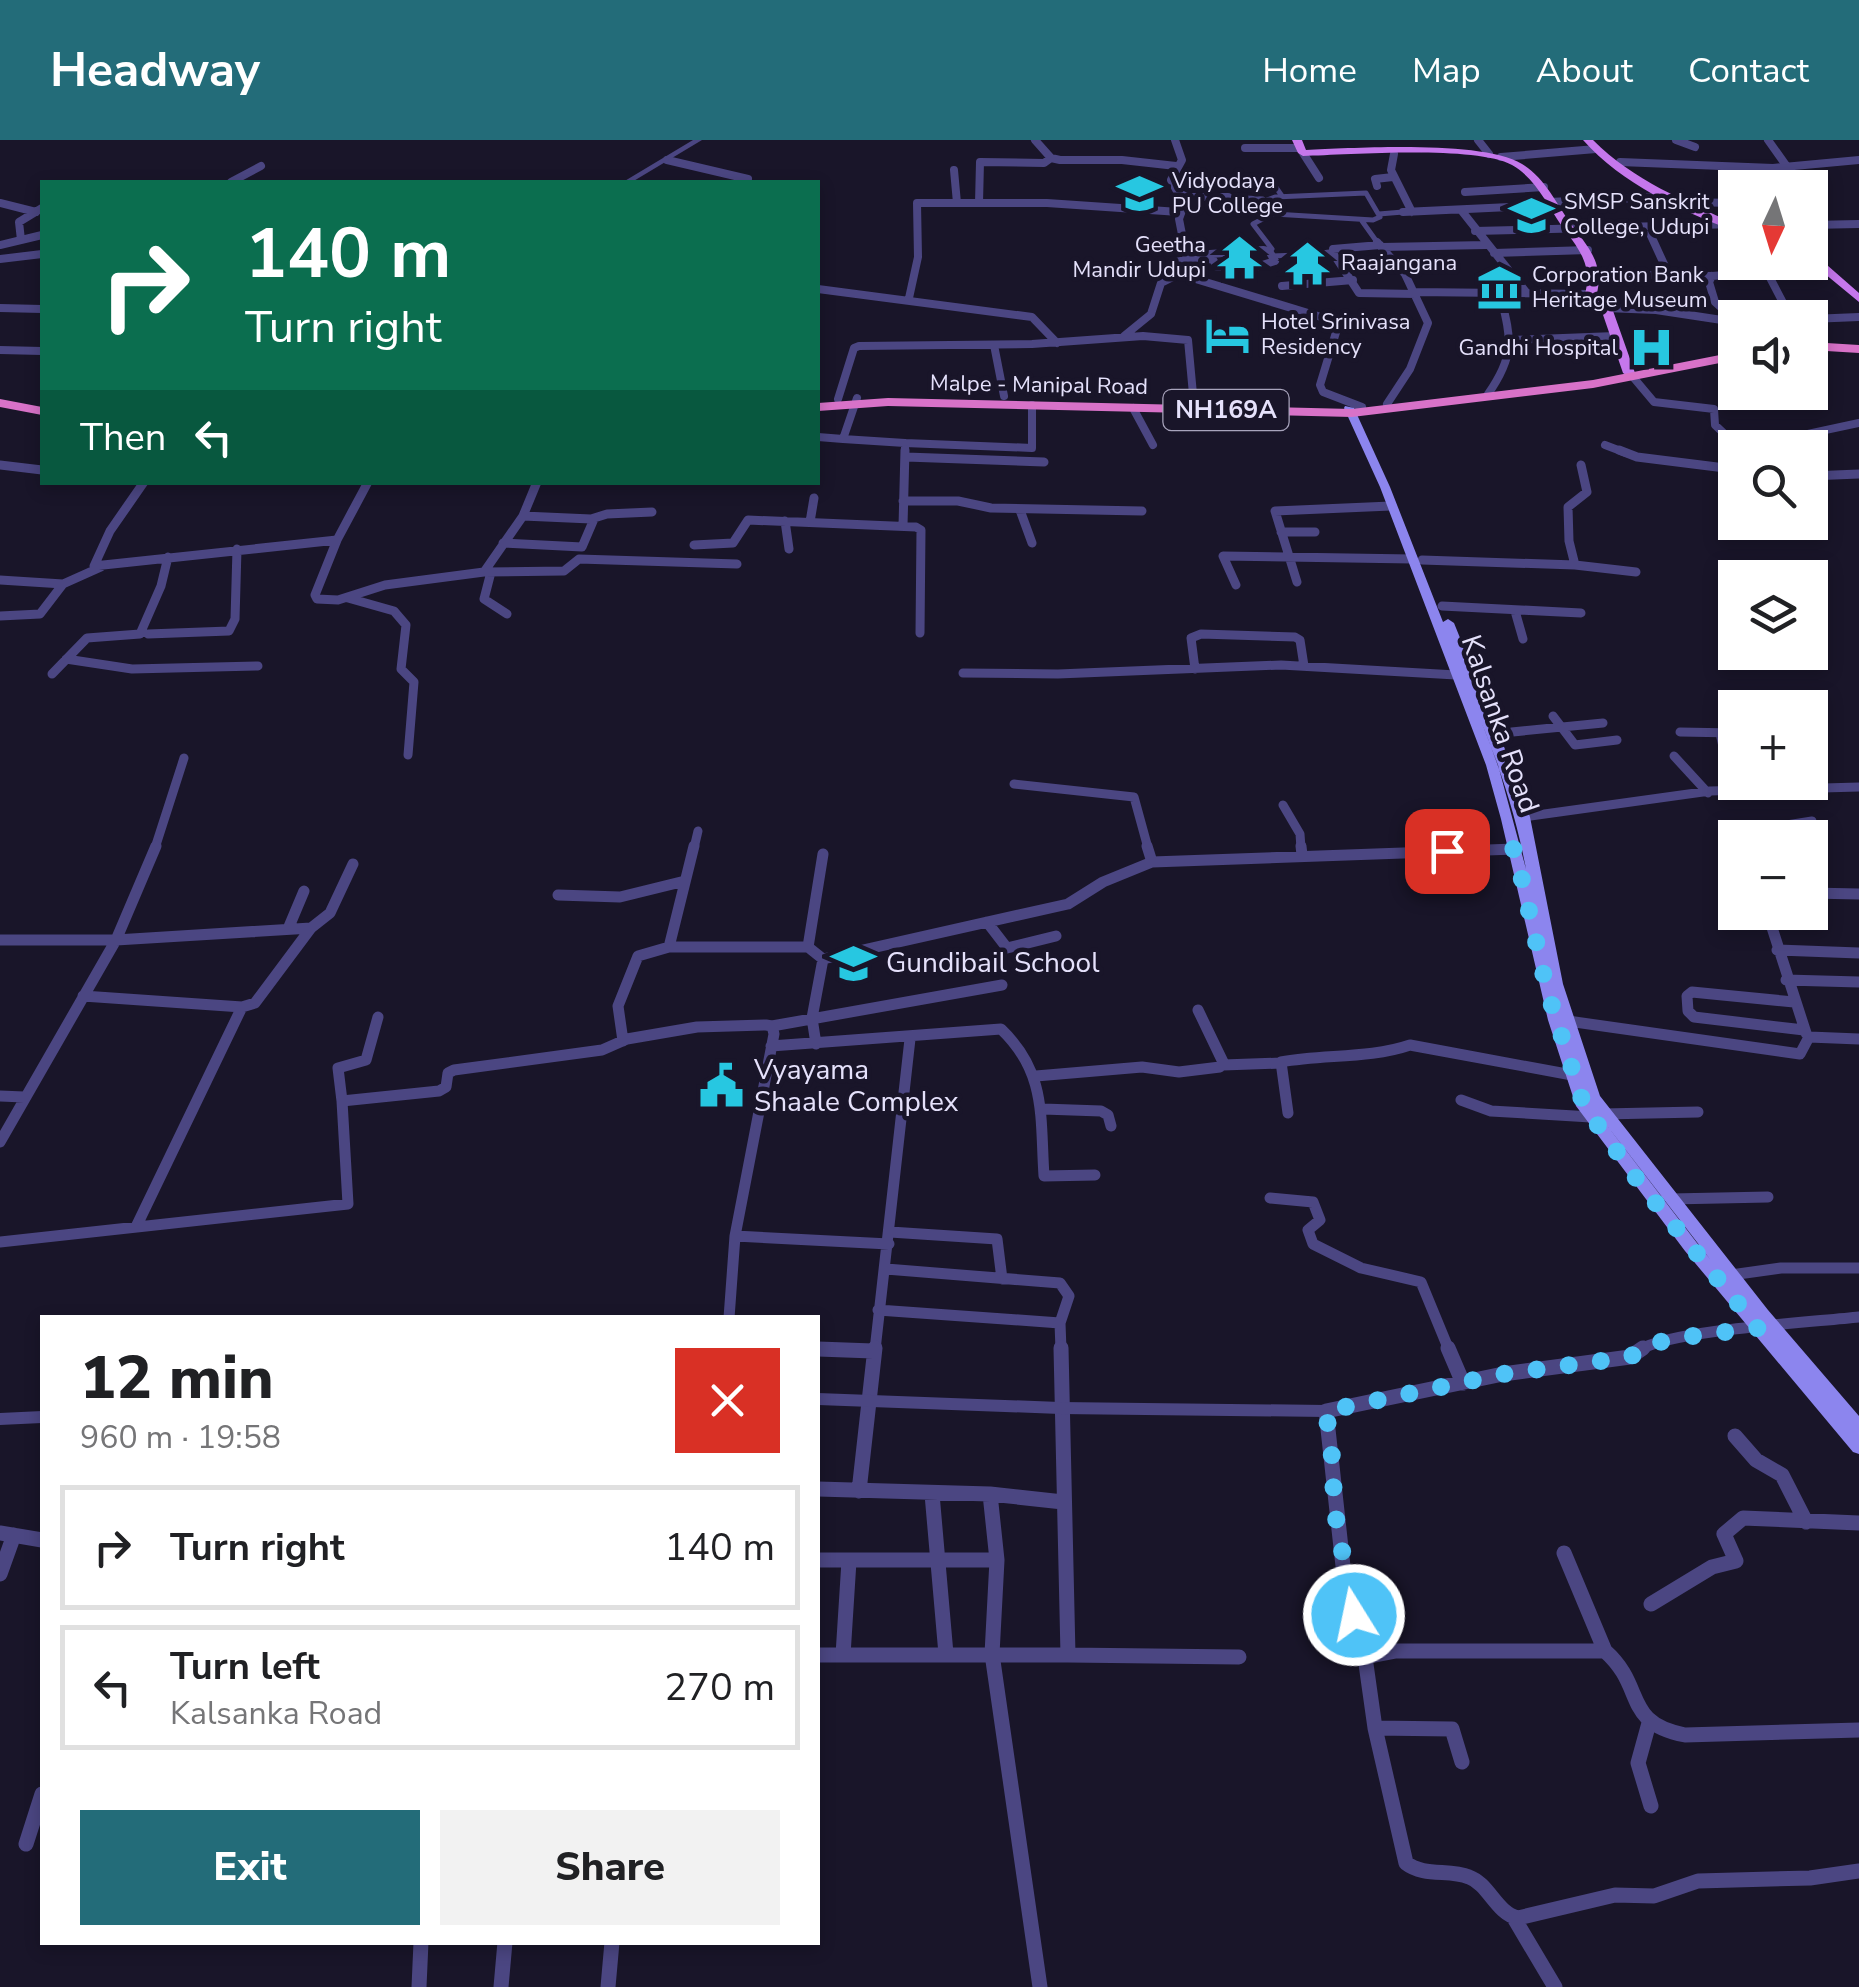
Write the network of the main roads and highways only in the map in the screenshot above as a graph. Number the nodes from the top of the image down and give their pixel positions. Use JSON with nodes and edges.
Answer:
{"nodes":[{"id":1,"x":1593,"y":143,"type":"edge"},
{"id":2,"x":1300,"y":147,"type":"edge"},
{"id":3,"x":1678,"y":201,"type":"junction"},
{"id":4,"x":1718,"y":219,"type":"edge"},
{"id":5,"x":1828,"y":273,"type":"edge"},
{"id":6,"x":1859,"y":298,"type":"edge"},
{"id":7,"x":1828,"y":347,"type":"edge"},
{"id":8,"x":1859,"y":350,"type":"edge"},
{"id":9,"x":1718,"y":357,"type":"edge"},
{"id":10,"x":1631,"y":375,"type":"junction"},
{"id":11,"x":0,"y":400,"type":"edge"},
{"id":12,"x":856,"y":400,"type":"junction"},
{"id":13,"x":820,"y":404,"type":"edge"},
{"id":14,"x":820,"y":404,"type":"edge"},
{"id":15,"x":40,"y":408,"type":"edge"},
{"id":16,"x":1356,"y":410,"type":"junction"},
{"id":17,"x":1417,"y":560,"type":"junction"},
{"id":18,"x":1600,"y":1120,"type":"junction"},
{"id":19,"x":1765,"y":1327,"type":"junction"},
{"id":20,"x":1859,"y":1428,"type":"edge"},
{"id":21,"x":1859,"y":1448,"type":"edge"}],
"edges":[{"from":1,"to":3,"type":"main road"},
{"from":1,"to":3,"type":"main road"},
{"from":2,"to":10,"type":"main road"},
{"from":3,"to":4,"type":"main road"},
{"from":5,"to":6,"type":"main road"},
{"from":7,"to":8,"type":"highway"},
{"from":9,"to":10,"type":"highway","name":"Malpe - Manipal Road","number":"NH169A"},
{"from":10,"to":16,"type":"highway","name":"Malpe - Manipal Road","number":"NH169A"},
{"from":10,"to":16,"type":"highway","name":"Malpe - Manipal Road","number":"NH169A"},
{"from":11,"to":15,"type":"highway"},
{"from":12,"to":13,"type":"highway","name":"Malpe - Manipal Road","number":"NH169A"},
{"from":12,"to":14,"type":"highway","name":"Malpe - Manipal Road","number":"NH169A"},
{"from":12,"to":16,"type":"highway","name":"Malpe - Manipal Road","number":"NH169A"},
{"from":12,"to":16,"type":"highway","name":"Malpe - Manipal Road","number":"NH169A"},
{"from":16,"to":17,"type":"main road"},
{"from":16,"to":17,"type":"main road","name":"Kalsanka Road"},
{"from":17,"to":18,"type":"main road"},
{"from":17,"to":18,"type":"main road","name":"Kalsanka Road"},
{"from":18,"to":19,"type":"main road","name":"Kalsanka Road"},
{"from":18,"to":19,"type":"main road"},
{"from":19,"to":20,"type":"main road"},
{"from":19,"to":21,"type":"main road","name":"Kalsanka Road"}]}
